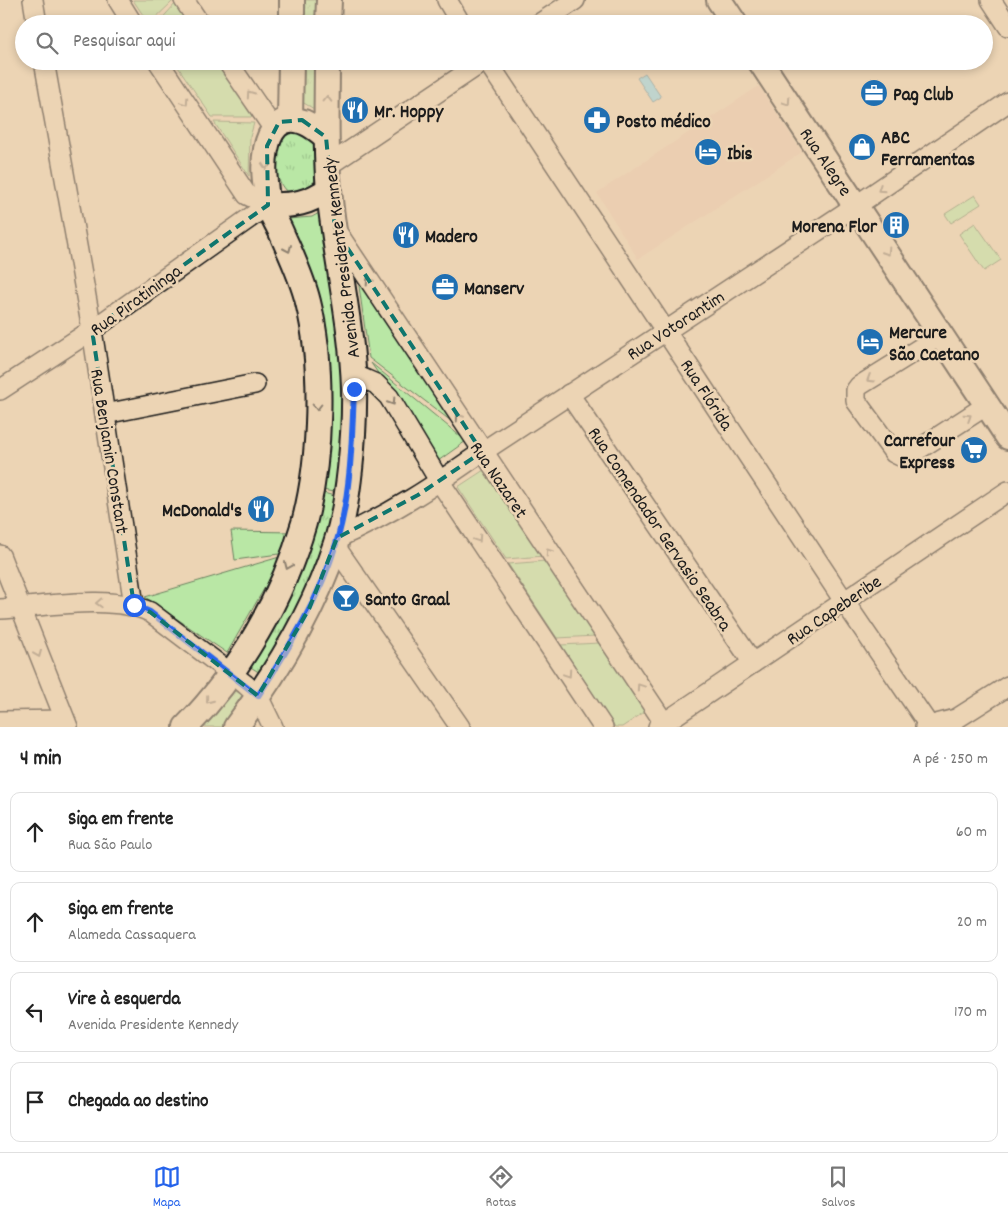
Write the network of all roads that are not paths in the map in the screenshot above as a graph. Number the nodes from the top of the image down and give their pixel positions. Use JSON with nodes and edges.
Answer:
{"nodes":[{"id":1,"x":33,"y":0,"type":"edge"},
{"id":2,"x":118,"y":0,"type":"edge"},
{"id":3,"x":184,"y":0,"type":"edge"},
{"id":4,"x":292,"y":0,"type":"edge"},
{"id":5,"x":329,"y":0,"type":"edge"},
{"id":6,"x":447,"y":0,"type":"edge"},
{"id":7,"x":574,"y":0,"type":"edge"},
{"id":8,"x":719,"y":0,"type":"edge"},
{"id":9,"x":991,"y":0,"type":"edge"},
{"id":10,"x":36,"y":15,"type":"edge"},
{"id":11,"x":127,"y":15,"type":"edge"},
{"id":12,"x":194,"y":15,"type":"edge"},
{"id":13,"x":292,"y":15,"type":"edge"},
{"id":14,"x":328,"y":15,"type":"edge"},
{"id":15,"x":456,"y":15,"type":"edge"},
{"id":16,"x":552,"y":15,"type":"edge"},
{"id":17,"x":729,"y":15,"type":"edge"},
{"id":18,"x":1008,"y":26,"type":"edge"},
{"id":19,"x":46,"y":70,"type":"edge"},
{"id":20,"x":164,"y":70,"type":"edge"},
{"id":21,"x":235,"y":70,"type":"edge"},
{"id":22,"x":290,"y":70,"type":"edge"},
{"id":23,"x":328,"y":70,"type":"edge"},
{"id":24,"x":471,"y":70,"type":"edge"},
{"id":25,"x":493,"y":70,"type":"edge"},
{"id":26,"x":766,"y":70,"type":"edge"},
{"id":27,"x":1008,"y":102,"type":"edge"},
{"id":28,"x":282,"y":123,"type":"junction"},
{"id":29,"x":326,"y":137,"type":"junction"},
{"id":30,"x":329,"y":165,"type":"junction"},
{"id":31,"x":329,"y":190,"type":"junction"},
{"id":32,"x":268,"y":205,"type":"junction"},
{"id":33,"x":856,"y":205,"type":"junction"},
{"id":34,"x":335,"y":229,"type":"junction"},
{"id":35,"x":92,"y":330,"type":"junction"},
{"id":36,"x":666,"y":330,"type":"junction"},
{"id":37,"x":942,"y":335,"type":"junction"},
{"id":38,"x":353,"y":374,"type":"junction"},
{"id":39,"x":255,"y":384,"type":"dead end"},
{"id":40,"x":0,"y":390,"type":"edge"},
{"id":41,"x":569,"y":394,"type":"junction"},
{"id":42,"x":987,"y":404,"type":"junction"},
{"id":43,"x":105,"y":414,"type":"junction"},
{"id":44,"x":1008,"y":437,"type":"edge"},
{"id":45,"x":482,"y":452,"type":"junction"},
{"id":46,"x":440,"y":482,"type":"junction"},
{"id":47,"x":1008,"y":491,"type":"edge"},
{"id":48,"x":336,"y":542,"type":"junction"},
{"id":49,"x":0,"y":555,"type":"edge"},
{"id":50,"x":844,"y":601,"type":"junction"},
{"id":51,"x":134,"y":605,"type":"junction"},
{"id":52,"x":20,"y":608,"type":"junction"},
{"id":53,"x":0,"y":610,"type":"edge"},
{"id":54,"x":753,"y":662,"type":"junction"},
{"id":55,"x":231,"y":673,"type":"junction"},
{"id":56,"x":1008,"y":686,"type":"edge"},
{"id":57,"x":258,"y":696,"type":"junction"},
{"id":58,"x":0,"y":721,"type":"edge"},
{"id":59,"x":66,"y":723,"type":"edge"},
{"id":60,"x":663,"y":726,"type":"edge"},
{"id":61,"x":186,"y":727,"type":"edge"},
{"id":62,"x":236,"y":727,"type":"edge"},
{"id":63,"x":273,"y":727,"type":"edge"},
{"id":64,"x":460,"y":727,"type":"edge"},
{"id":65,"x":603,"y":727,"type":"edge"},
{"id":66,"x":928,"y":727,"type":"edge"}],
"edges":[{"from":1,"to":10,"type":"street"},
{"from":2,"to":11,"type":"street"},
{"from":3,"to":12,"type":"street"},
{"from":4,"to":13,"type":"main road"},
{"from":5,"to":14,"type":"main road"},
{"from":6,"to":15,"type":"street"},
{"from":7,"to":16,"type":"street"},
{"from":8,"to":17,"type":"main road"},
{"from":9,"to":18,"type":"street"},
{"from":19,"to":35,"type":"street","name":"Rua Benjamin Constant"},
{"from":20,"to":32,"type":"street","one_way":true},
{"from":28,"to":21,"type":"street","one_way":true},
{"from":22,"to":28,"type":"main road","name":"Avenida Presidente Kennedy"},
{"from":29,"to":23,"type":"main road","name":"Avenida Presidente Kennedy","one_way":true},
{"from":24,"to":30,"type":"street"},
{"from":25,"to":36,"type":"street","name":"Rua Flórida"},
{"from":26,"to":33,"type":"main road","name":"Rua Alegre","one_way":true},
{"from":27,"to":33,"type":"street","name":"Rua Votorantim","one_way":true},
{"from":28,"to":29,"type":"main road"},
{"from":28,"to":32,"type":"main road","name":"Avenida Presidente Kennedy","one_way":true},
{"from":29,"to":30,"type":"main road","name":"Avenida Presidente Kennedy"},
{"from":30,"to":31,"type":"main road","name":"Avenida Presidente Kennedy"},
{"from":31,"to":32,"type":"main road"},
{"from":31,"to":34,"type":"main road","name":"Avenida Presidente Kennedy"},
{"from":32,"to":35,"type":"street","name":"Rua Piratininga"},
{"from":32,"to":55,"type":"main road","name":"Avenida Presidente Kennedy","one_way":true},
{"from":33,"to":36,"type":"street","name":"Rua Votorantim"},
{"from":33,"to":37,"type":"main road","name":"Rua Alegre","one_way":true},
{"from":34,"to":38,"type":"main road","name":"Avenida Presidente Kennedy"},
{"from":45,"to":34,"type":"street","name":"Rua Nazaret","one_way":true},
{"from":35,"to":40,"type":"street","name":"Rua Piratininga"},
{"from":35,"to":43,"type":"street","name":"Rua Benjamin Constant"},
{"from":36,"to":41,"type":"street","name":"Rua Votorantim"},
{"from":36,"to":50,"type":"street","name":"Rua Flórida"},
{"from":37,"to":42,"type":"main road","name":"Rua Alegre"},
{"from":37,"to":42,"type":"street","one_way":true},
{"from":38,"to":46,"type":"street","one_way":true},
{"from":38,"to":48,"type":"main road","name":"Avenida Presidente Kennedy"},
{"from":39,"to":43,"type":"street"},
{"from":41,"to":45,"type":"street","name":"Rua Votorantim"},
{"from":41,"to":54,"type":"street","name":"Rua Comendador Gervasio Seabra"},
{"from":42,"to":44,"type":"main road","name":"Rua Alegre"},
{"from":43,"to":51,"type":"street","name":"Rua Benjamin Constant"},
{"from":45,"to":46,"type":"street","name":"Rua Votorantim"},
{"from":60,"to":45,"type":"street","name":"Rua Nazaret","one_way":true},
{"from":46,"to":48,"type":"street","name":"Rua Votorantim"},
{"from":46,"to":65,"type":"street","one_way":true},
{"from":47,"to":50,"type":"street","name":"Rua Capeberibe"},
{"from":48,"to":57,"type":"main road","name":"Avenida Presidente Kennedy"},
{"from":48,"to":64,"type":"street"},
{"from":49,"to":52,"type":"street"},
{"from":50,"to":54,"type":"street","name":"Rua Capeberibe"},
{"from":50,"to":66,"type":"street","name":"Rua Flórida"},
{"from":51,"to":52,"type":"street","one_way":true},
{"from":51,"to":55,"type":"street"},
{"from":52,"to":53,"type":"street"},
{"from":52,"to":59,"type":"street","one_way":true},
{"from":54,"to":60,"type":"street","name":"Rua Capeberibe"},
{"from":55,"to":57,"type":"street"},
{"from":55,"to":61,"type":"main road","name":"Avenida Presidente Kennedy","one_way":true},
{"from":56,"to":66,"type":"street"},
{"from":57,"to":62,"type":"main road","name":"Avenida Presidente Kennedy"},
{"from":57,"to":63,"type":"street"},
{"from":58,"to":59,"type":"street"}]}
